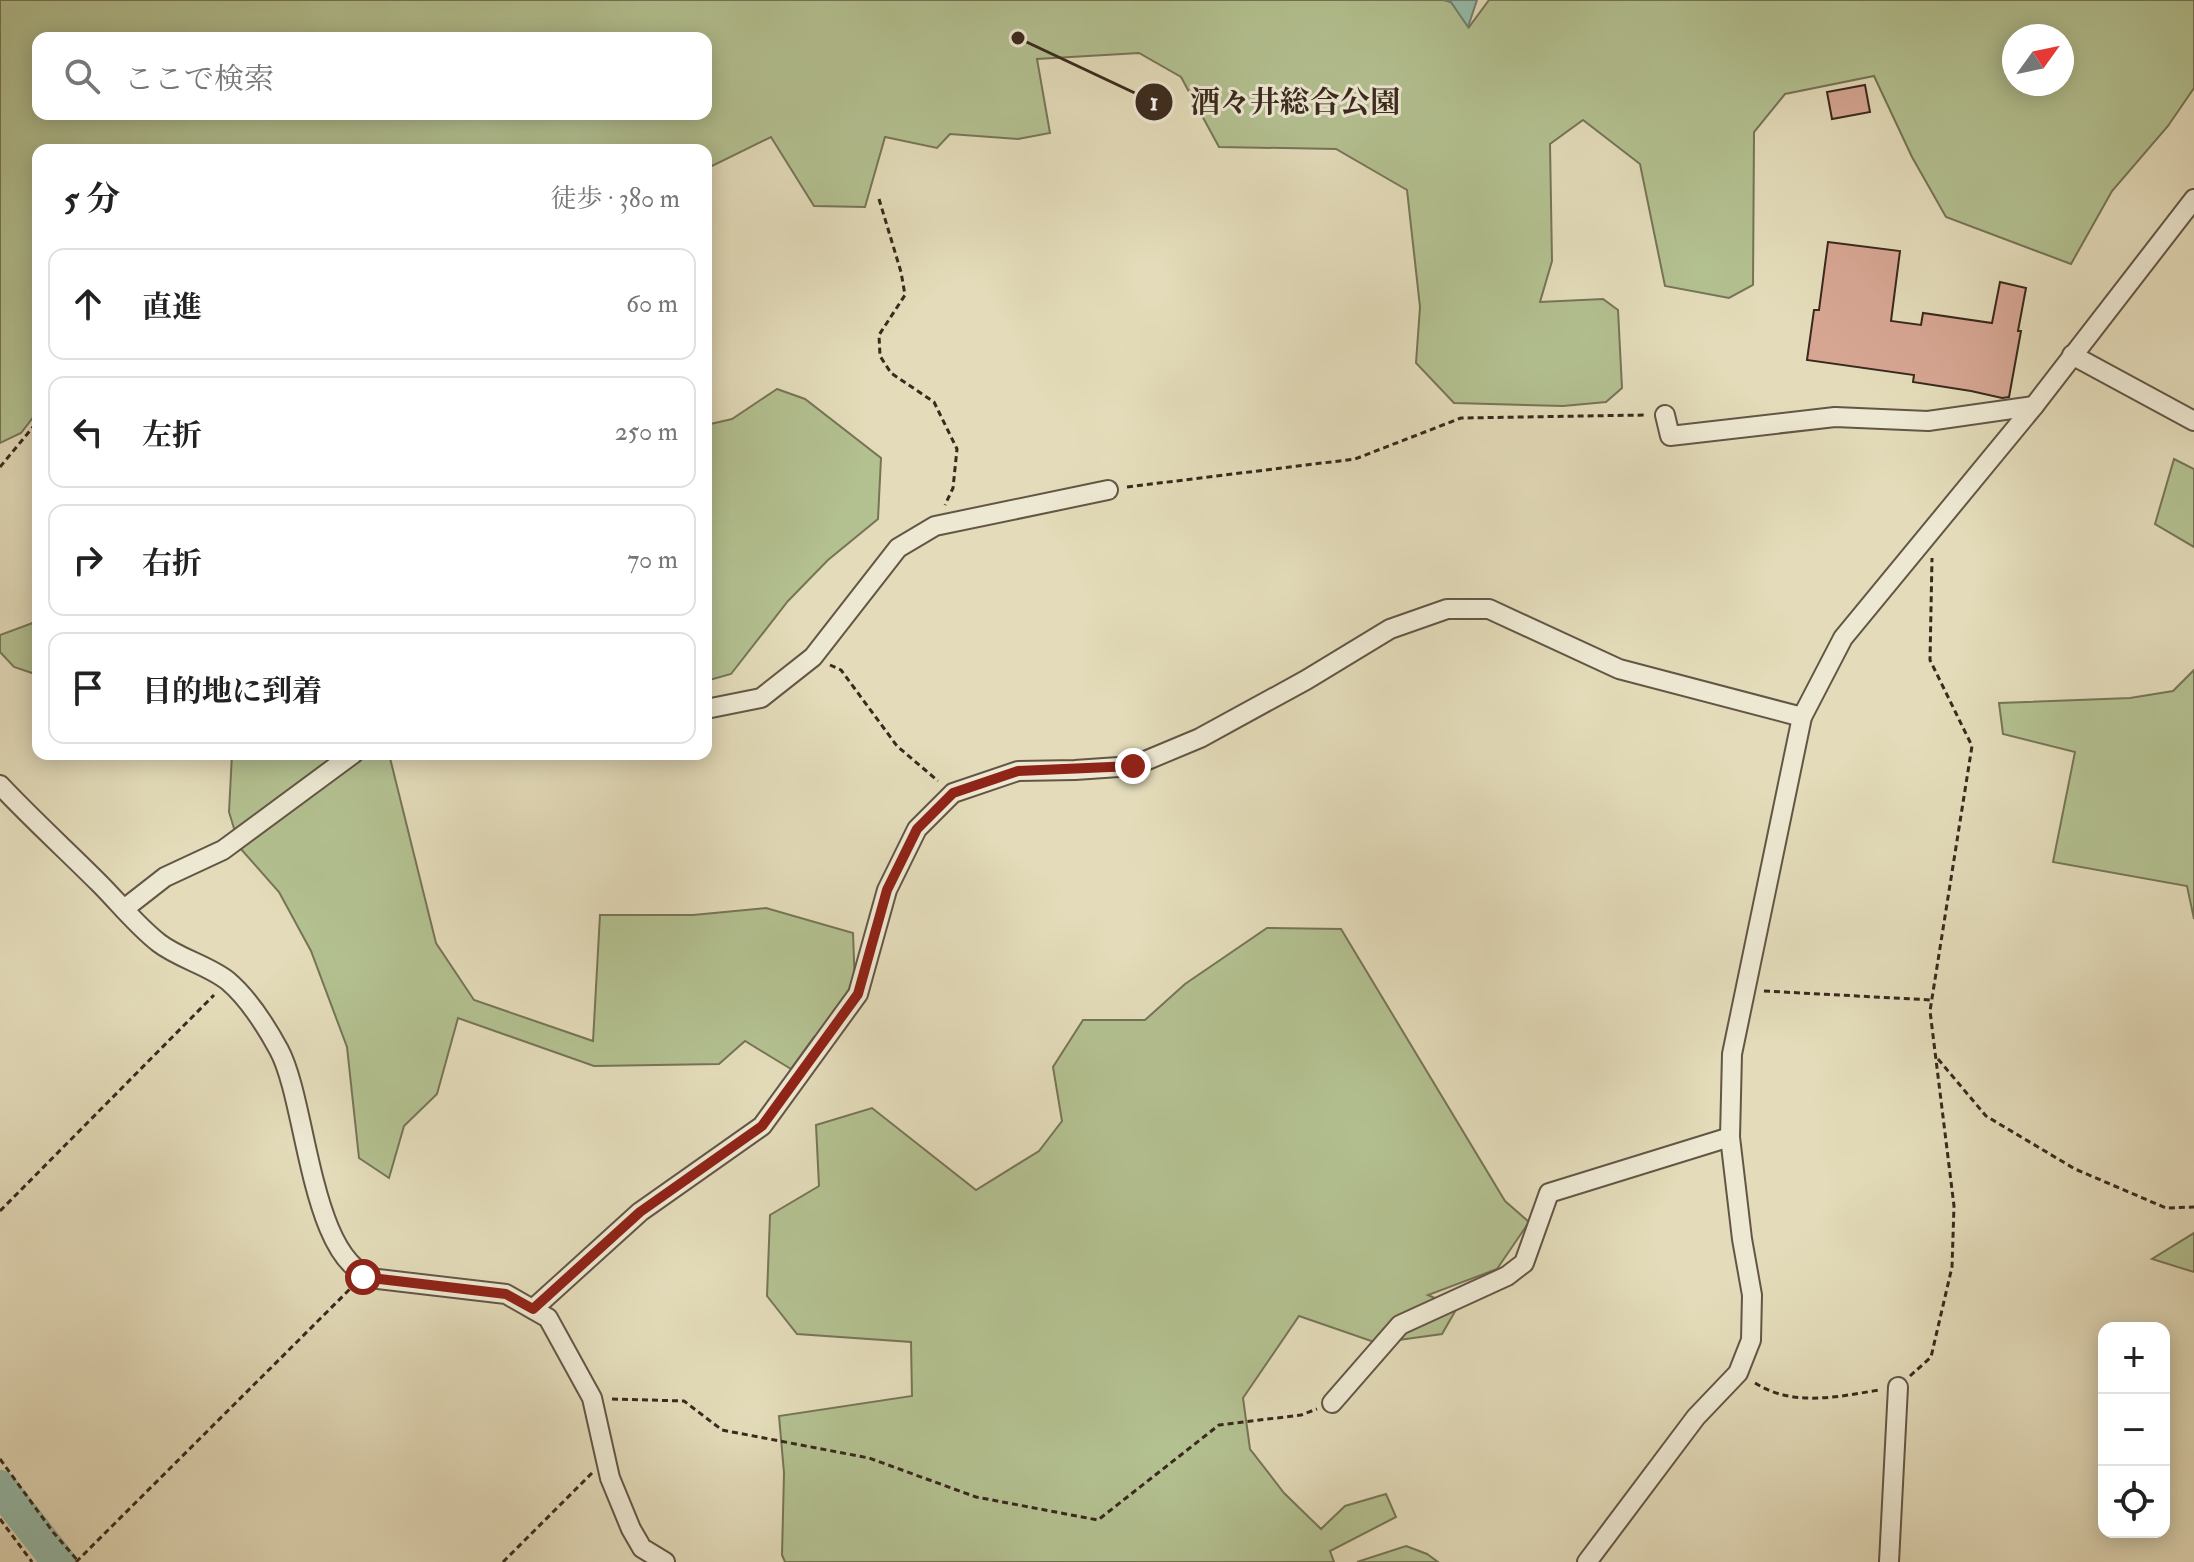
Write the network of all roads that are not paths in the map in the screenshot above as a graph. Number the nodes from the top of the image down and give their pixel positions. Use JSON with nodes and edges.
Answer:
{"nodes":[{"id":1,"x":2194,"y":199,"type":"edge"},
{"id":2,"x":2072,"y":355,"type":"junction"},
{"id":3,"x":2034,"y":406,"type":"junction"},
{"id":4,"x":1665,"y":415,"type":"road end"},
{"id":5,"x":2194,"y":421,"type":"edge"},
{"id":6,"x":1108,"y":490,"type":"road end"},
{"id":7,"x":712,"y":708,"type":"edge"},
{"id":8,"x":1802,"y":717,"type":"junction"},
{"id":9,"x":345,"y":760,"type":"edge"},
{"id":10,"x":0,"y":785,"type":"edge"},
{"id":11,"x":124,"y":909,"type":"junction"},
{"id":12,"x":1730,"y":1137,"type":"junction"},
{"id":13,"x":533,"y":1309,"type":"junction"},
{"id":14,"x":1898,"y":1387,"type":"road end"},
{"id":15,"x":1332,"y":1403,"type":"road end"},
{"id":16,"x":665,"y":1562,"type":"edge"},
{"id":17,"x":1587,"y":1562,"type":"edge"},
{"id":18,"x":1889,"y":1562,"type":"edge"}],
"edges":[{"from":1,"to":2,"type":"street"},
{"from":2,"to":3,"type":"street"},
{"from":2,"to":5,"type":"street"},
{"from":3,"to":4,"type":"street"},
{"from":3,"to":8,"type":"street"},
{"from":6,"to":7,"type":"street"},
{"from":8,"to":12,"type":"street"},
{"from":8,"to":13,"type":"street"},
{"from":9,"to":11,"type":"street"},
{"from":10,"to":11,"type":"street"},
{"from":11,"to":13,"type":"street"},
{"from":12,"to":15,"type":"street"},
{"from":12,"to":17,"type":"street"},
{"from":13,"to":16,"type":"street"},
{"from":14,"to":18,"type":"street"}]}
